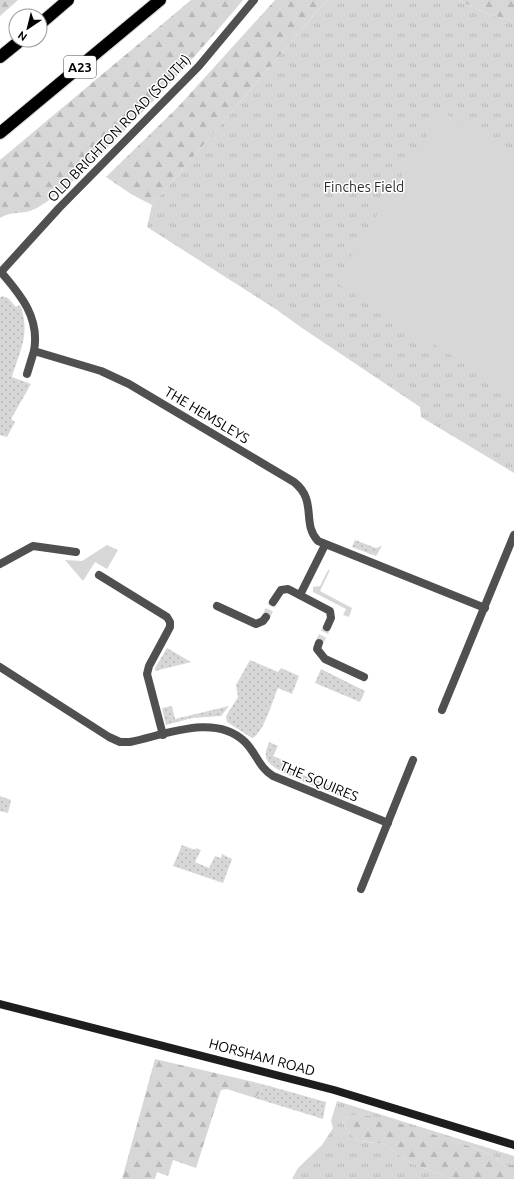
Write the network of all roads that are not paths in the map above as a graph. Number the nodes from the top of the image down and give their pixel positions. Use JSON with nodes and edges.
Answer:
{"nodes":[{"id":1,"x":68,"y":0,"type":"edge"},
{"id":2,"x":160,"y":0,"type":"edge"},
{"id":3,"x":254,"y":0,"type":"edge"},
{"id":4,"x":48,"y":17,"type":"edge"},
{"id":5,"x":11,"y":48,"type":"edge"},
{"id":6,"x":0,"y":57,"type":"edge"},
{"id":7,"x":0,"y":133,"type":"edge"},
{"id":8,"x":0,"y":272,"type":"edge"},
{"id":9,"x":34,"y":350,"type":"junction"},
{"id":10,"x":27,"y":374,"type":"dead end"},
{"id":11,"x":514,"y":534,"type":"edge"},
{"id":12,"x":325,"y":545,"type":"junction"},
{"id":13,"x":76,"y":552,"type":"dead end"},
{"id":14,"x":0,"y":564,"type":"edge"},
{"id":15,"x":99,"y":575,"type":"dead end"},
{"id":16,"x":300,"y":595,"type":"junction"},
{"id":17,"x":273,"y":602,"type":"tunnel mouth"},
{"id":18,"x":217,"y":606,"type":"dead end"},
{"id":19,"x":485,"y":608,"type":"junction"},
{"id":20,"x":266,"y":618,"type":"dead end"},
{"id":21,"x":327,"y":627,"type":"tunnel mouth"},
{"id":22,"x":319,"y":643,"type":"dead end"},
{"id":23,"x":0,"y":667,"type":"edge"},
{"id":24,"x":364,"y":677,"type":"dead end"},
{"id":25,"x":442,"y":710,"type":"dead end"},
{"id":26,"x":163,"y":735,"type":"junction"},
{"id":27,"x":414,"y":760,"type":"dead end"},
{"id":28,"x":388,"y":823,"type":"junction"},
{"id":29,"x":361,"y":889,"type":"dead end"},
{"id":30,"x":0,"y":1004,"type":"edge"},
{"id":31,"x":514,"y":1145,"type":"edge"}],
"edges":[{"from":1,"to":4,"type":"highway"},
{"from":2,"to":7,"type":"highway","number":"A23"},
{"from":3,"to":8,"type":"street","name":"OLD BRIGHTON ROAD (SOUTH)"},
{"from":5,"to":6,"type":"highway"},
{"from":8,"to":9,"type":"street"},
{"from":9,"to":10,"type":"street"},
{"from":9,"to":12,"type":"street","name":"THE HEMSLEYS"},
{"from":11,"to":19,"type":"street"},
{"from":12,"to":16,"type":"street"},
{"from":12,"to":19,"type":"street","name":"THE HEMSLEYS"},
{"from":13,"to":14,"type":"street"},
{"from":15,"to":26,"type":"street"},
{"from":16,"to":17,"type":"street"},
{"from":16,"to":21,"type":"street"},
{"from":18,"to":20,"type":"street"},
{"from":19,"to":25,"type":"street"},
{"from":22,"to":24,"type":"street"},
{"from":23,"to":26,"type":"street","name":"THE SQUIRES"},
{"from":26,"to":28,"type":"street","name":"THE SQUIRES"},
{"from":27,"to":28,"type":"street"},
{"from":28,"to":29,"type":"street"},
{"from":30,"to":31,"type":"street","name":"HORSHAM ROAD"}]}
